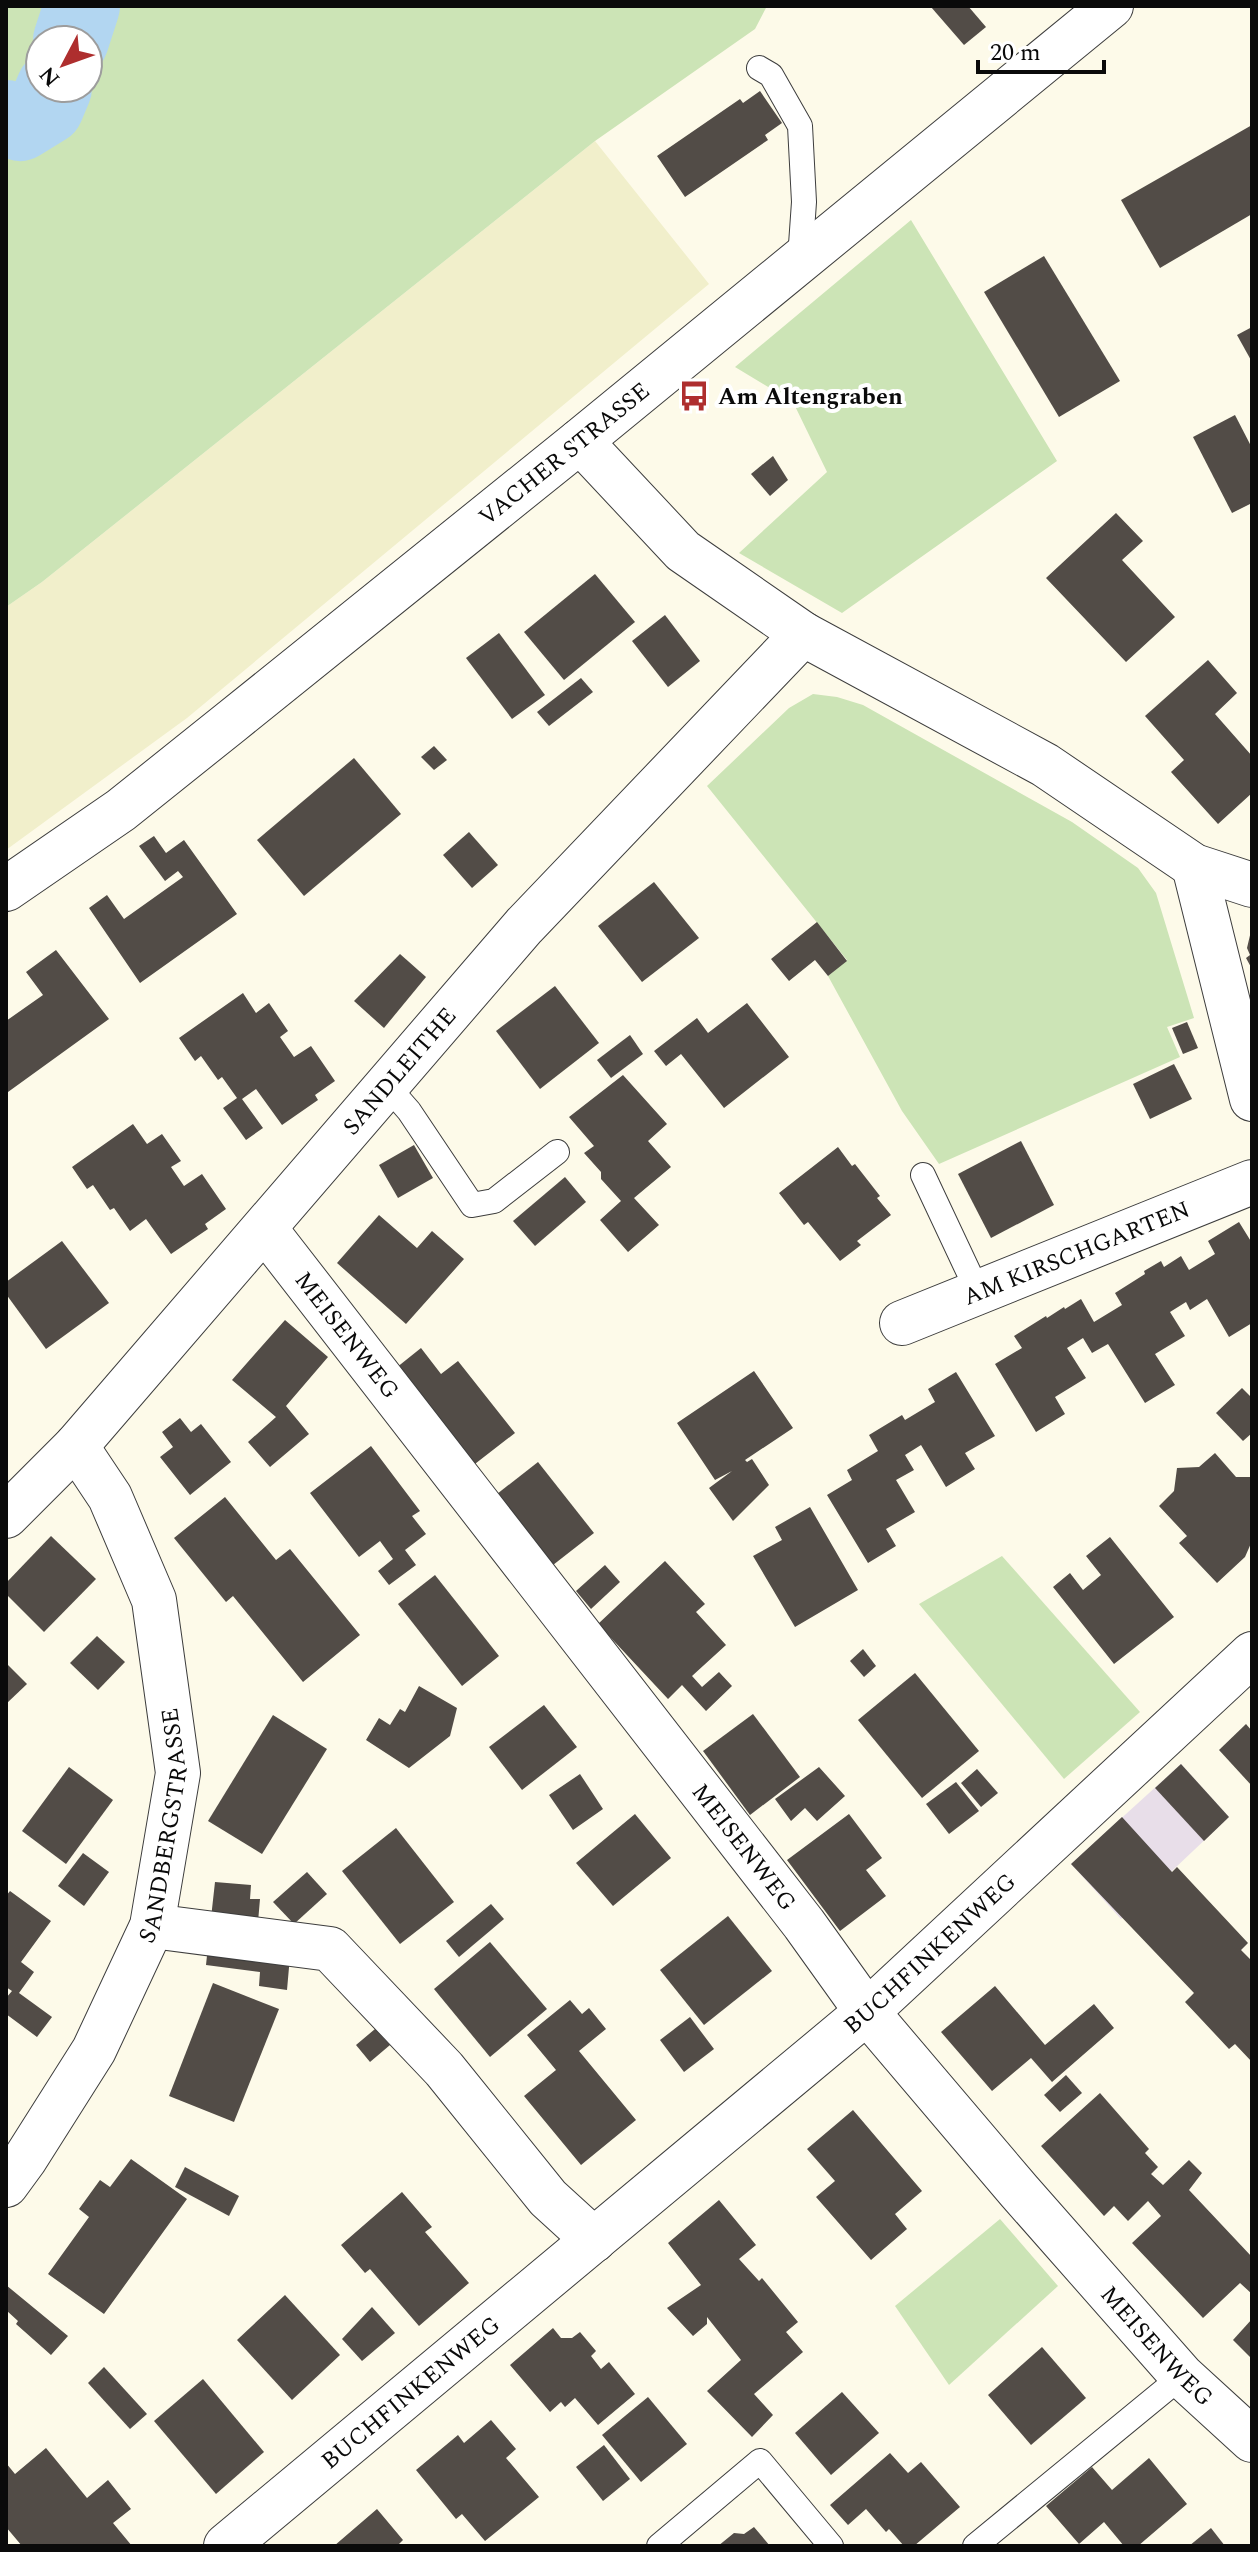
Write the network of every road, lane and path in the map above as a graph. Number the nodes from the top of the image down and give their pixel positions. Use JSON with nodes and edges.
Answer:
{"nodes":[{"id":1,"x":1111,"y":6,"type":"edge"},
{"id":2,"x":759,"y":68,"type":"dead end"},
{"id":3,"x":800,"y":259,"type":"junction"},
{"id":4,"x":580,"y":441,"type":"junction"},
{"id":5,"x":803,"y":634,"type":"junction"},
{"id":6,"x":1194,"y":866,"type":"junction"},
{"id":7,"x":1252,"y":885,"type":"edge"},
{"id":8,"x":6,"y":889,"type":"edge"},
{"id":9,"x":388,"y":1087,"type":"junction"},
{"id":10,"x":1252,"y":1099,"type":"edge"},
{"id":11,"x":557,"y":1152,"type":"dead end"},
{"id":12,"x":923,"y":1175,"type":"dead end"},
{"id":13,"x":1252,"y":1182,"type":"edge"},
{"id":14,"x":265,"y":1229,"type":"junction"},
{"id":15,"x":978,"y":1292,"type":"junction"},
{"id":16,"x":902,"y":1323,"type":"dead end"},
{"id":17,"x":76,"y":1446,"type":"junction"},
{"id":18,"x":6,"y":1516,"type":"edge"},
{"id":19,"x":1252,"y":1654,"type":"edge"},
{"id":20,"x":152,"y":1926,"type":"junction"},
{"id":21,"x":867,"y":2012,"type":"junction"},
{"id":22,"x":6,"y":2185,"type":"edge"},
{"id":23,"x":594,"y":2240,"type":"junction"},
{"id":24,"x":1182,"y":2376,"type":"junction"},
{"id":25,"x":1252,"y":2440,"type":"edge"},
{"id":26,"x":226,"y":2546,"type":"edge"},
{"id":27,"x":659,"y":2546,"type":"edge"},
{"id":28,"x":831,"y":2546,"type":"edge"},
{"id":29,"x":975,"y":2546,"type":"edge"}],
"edges":[{"from":1,"to":3,"type":"street","name":"VACHER STRASSE"},
{"from":2,"to":3,"type":"lane"},
{"from":3,"to":4,"type":"street","name":"VACHER STRASSE"},
{"from":4,"to":5,"type":"street"},
{"from":4,"to":8,"type":"street","name":"VACHER STRASSE"},
{"from":5,"to":6,"type":"street"},
{"from":5,"to":9,"type":"street","name":"SANDLEITHE"},
{"from":6,"to":7,"type":"street"},
{"from":6,"to":10,"type":"street"},
{"from":9,"to":11,"type":"lane"},
{"from":9,"to":14,"type":"street","name":"SANDLEITHE"},
{"from":12,"to":15,"type":"lane"},
{"from":13,"to":15,"type":"street","name":"AM KIRSCHGARTEN"},
{"from":14,"to":17,"type":"street","name":"SANDLEITHE"},
{"from":14,"to":21,"type":"street","name":"MEISENWEG"},
{"from":15,"to":16,"type":"street","name":"AM KIRSCHGARTEN"},
{"from":17,"to":18,"type":"street","name":"SANDLEITHE"},
{"from":17,"to":20,"type":"street","name":"SANDBERGSTRASSE"},
{"from":19,"to":21,"type":"street","name":"BUCHFINKENWEG"},
{"from":20,"to":22,"type":"street","name":"SANDBERGSTRASSE"},
{"from":20,"to":23,"type":"street"},
{"from":21,"to":23,"type":"street","name":"BUCHFINKENWEG"},
{"from":21,"to":24,"type":"street","name":"MEISENWEG"},
{"from":23,"to":26,"type":"street","name":"BUCHFINKENWEG"},
{"from":24,"to":25,"type":"street","name":"MEISENWEG"},
{"from":24,"to":29,"type":"lane"},
{"from":27,"to":28,"type":"lane"}]}
